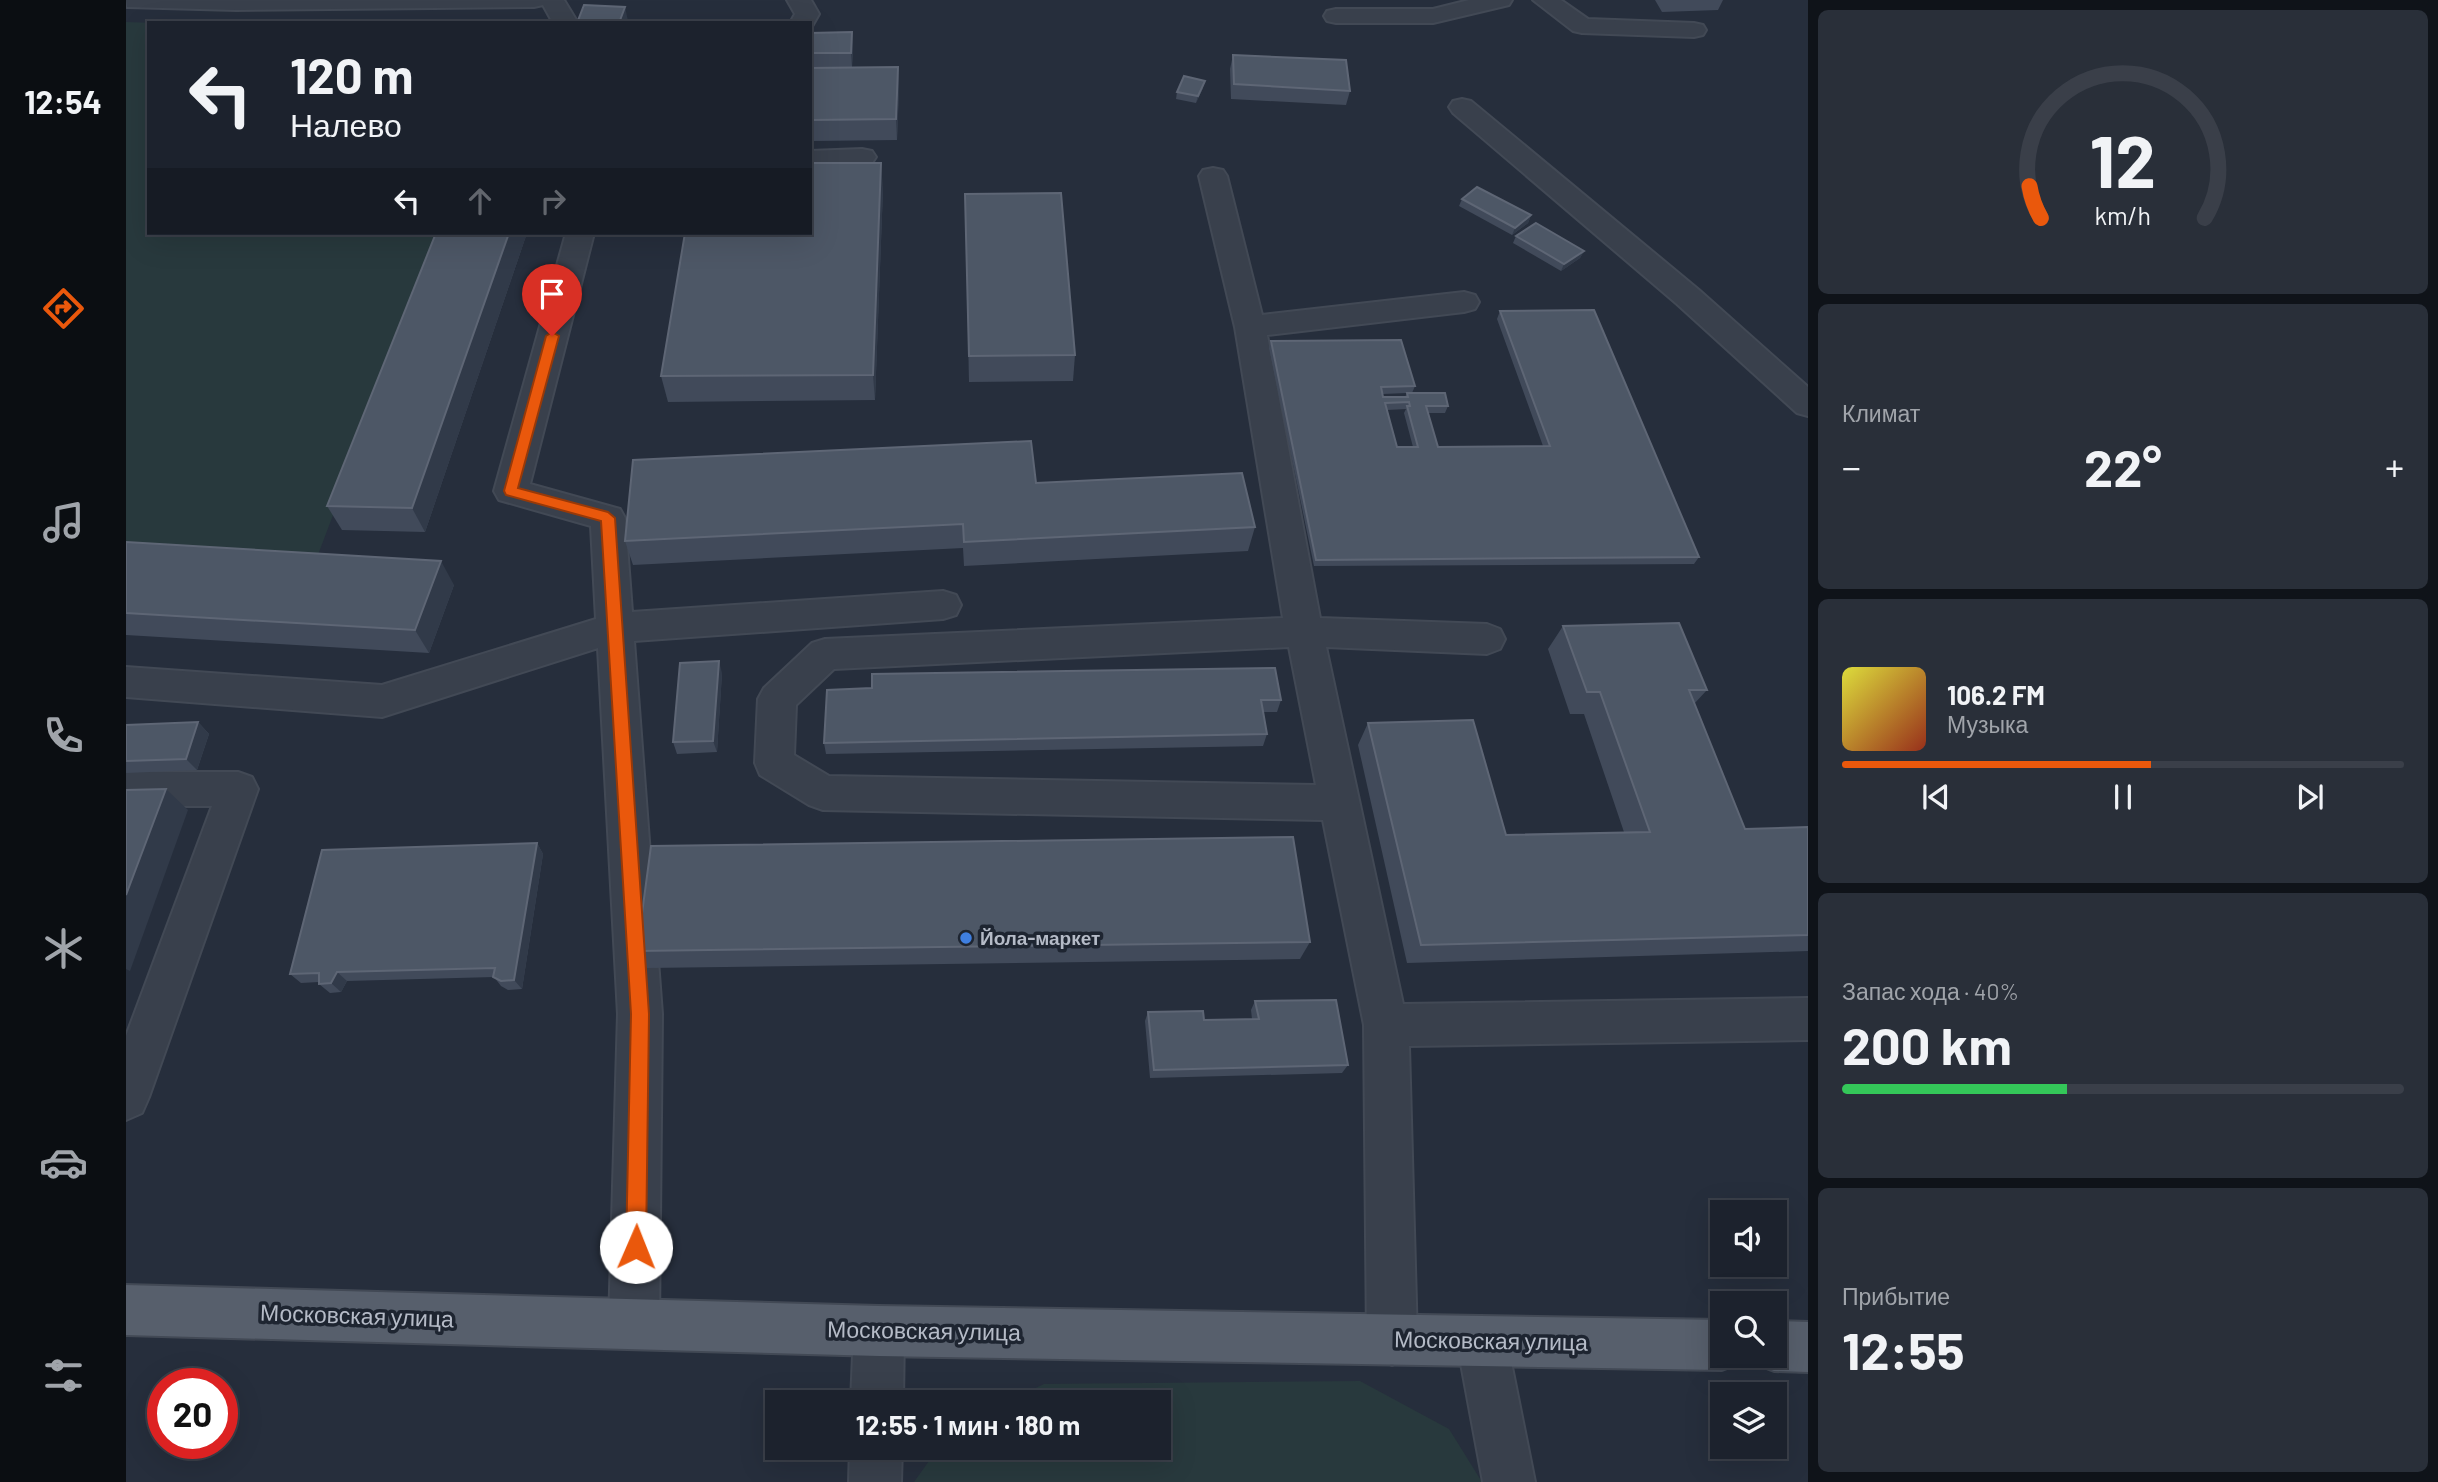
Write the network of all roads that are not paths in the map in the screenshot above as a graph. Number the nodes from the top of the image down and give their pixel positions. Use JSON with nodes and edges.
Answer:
{"nodes":[{"id":1,"x":127,"y":0,"type":"edge"},
{"id":2,"x":534,"y":0,"type":"edge"},
{"id":3,"x":552,"y":0,"type":"edge"},
{"id":4,"x":799,"y":0,"type":"edge"},
{"id":5,"x":1500,"y":0,"type":"edge"},
{"id":6,"x":1545,"y":0,"type":"edge"},
{"id":7,"x":368,"y":1,"type":"edge"},
{"id":8,"x":496,"y":1,"type":"edge"},
{"id":9,"x":1336,"y":16,"type":"dead end"},
{"id":10,"x":565,"y":21,"type":"edge"},
{"id":11,"x":803,"y":21,"type":"edge"},
{"id":12,"x":1694,"y":30,"type":"dead end"},
{"id":13,"x":1462,"y":107,"type":"dead end"},
{"id":14,"x":862,"y":158,"type":"dead end"},
{"id":15,"x":812,"y":159,"type":"edge"},
{"id":16,"x":1213,"y":176,"type":"dead end"},
{"id":17,"x":579,"y":235,"type":"edge"},
{"id":18,"x":1464,"y":302,"type":"dead end"},
{"id":19,"x":1250,"y":327,"type":"junction"},
{"id":20,"x":1808,"y":404,"type":"edge"},
{"id":21,"x":943,"y":606,"type":"dead end"},
{"id":22,"x":615,"y":628,"type":"junction"},
{"id":23,"x":1304,"y":632,"type":"junction"},
{"id":24,"x":1487,"y":639,"type":"dead end"},
{"id":25,"x":126,"y":682,"type":"edge"},
{"id":26,"x":126,"y":789,"type":"edge"},
{"id":27,"x":1338,"y":803,"type":"junction"},
{"id":28,"x":1808,"y":1020,"type":"edge"},
{"id":29,"x":1386,"y":1025,"type":"junction"},
{"id":30,"x":126,"y":1097,"type":"edge"},
{"id":31,"x":126,"y":1310,"type":"edge"},
{"id":32,"x":634,"y":1324,"type":"junction"},
{"id":33,"x":879,"y":1331,"type":"junction"},
{"id":34,"x":1392,"y":1339,"type":"junction"},
{"id":35,"x":1482,"y":1342,"type":"junction"},
{"id":36,"x":1710,"y":1345,"type":"edge"},
{"id":37,"x":1787,"y":1346,"type":"edge"},
{"id":38,"x":1808,"y":1347,"type":"edge"},
{"id":39,"x":877,"y":1390,"type":"edge"},
{"id":40,"x":876,"y":1460,"type":"edge"},
{"id":41,"x":875,"y":1482,"type":"edge"},
{"id":42,"x":1509,"y":1482,"type":"edge"}],
"edges":[{"from":1,"to":7,"type":"street"},
{"from":2,"to":8,"type":"street"},
{"from":3,"to":10,"type":"street"},
{"from":4,"to":11,"type":"street"},
{"from":5,"to":9,"type":"street"},
{"from":6,"to":12,"type":"street"},
{"from":7,"to":8,"type":"street"},
{"from":13,"to":20,"type":"street"},
{"from":14,"to":15,"type":"street"},
{"from":16,"to":19,"type":"street"},
{"from":17,"to":22,"type":"street"},
{"from":18,"to":19,"type":"street"},
{"from":19,"to":23,"type":"street"},
{"from":21,"to":22,"type":"street"},
{"from":22,"to":25,"type":"street"},
{"from":22,"to":32,"type":"street"},
{"from":23,"to":24,"type":"street"},
{"from":23,"to":27,"type":"street"},
{"from":23,"to":27,"type":"street"},
{"from":26,"to":30,"type":"street"},
{"from":27,"to":29,"type":"street"},
{"from":28,"to":29,"type":"street"},
{"from":29,"to":34,"type":"street"},
{"from":31,"to":32,"type":"main road","name":"Московская улица"},
{"from":32,"to":33,"type":"main road","name":"Московская улица"},
{"from":33,"to":34,"type":"main road","name":"Московская улица"},
{"from":33,"to":39,"type":"street"},
{"from":34,"to":35,"type":"main road","name":"Московская улица"},
{"from":35,"to":36,"type":"main road","name":"Московская улица"},
{"from":35,"to":42,"type":"street"},
{"from":37,"to":38,"type":"main road"},
{"from":40,"to":41,"type":"street"}]}
